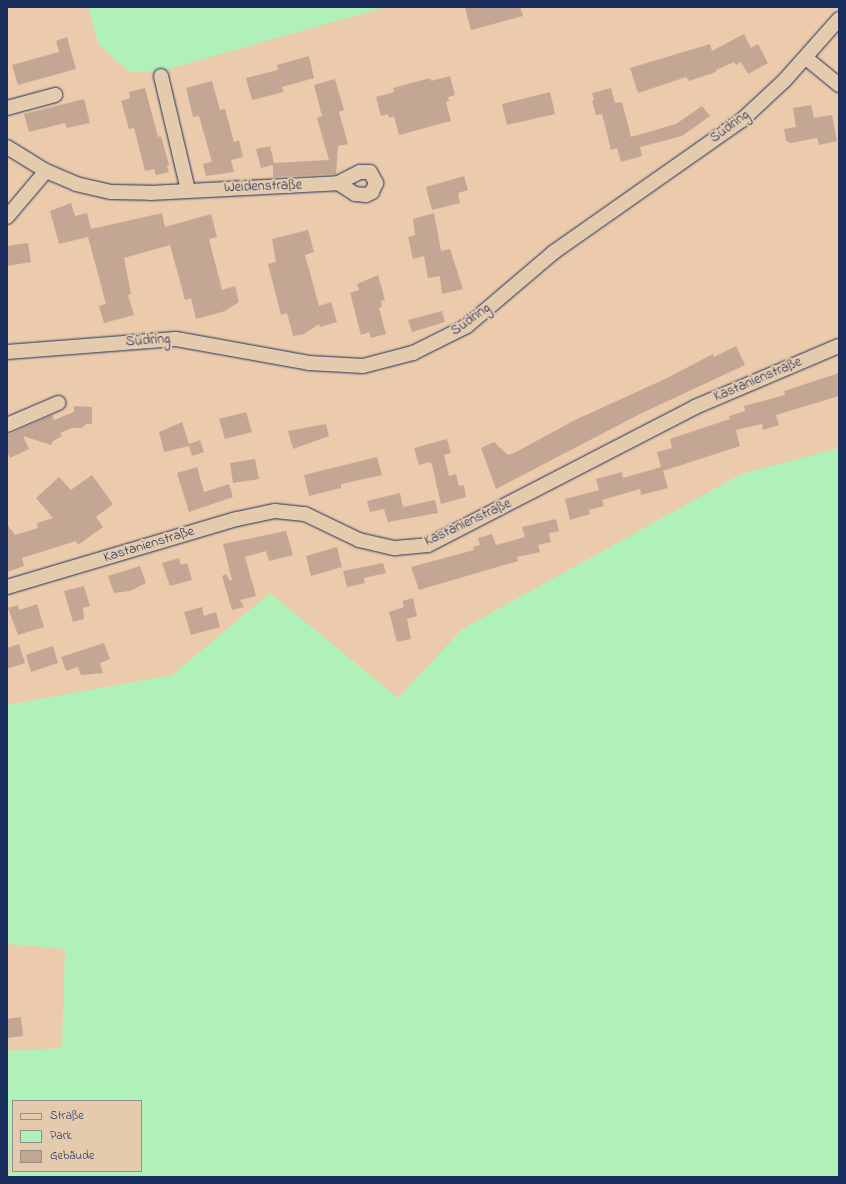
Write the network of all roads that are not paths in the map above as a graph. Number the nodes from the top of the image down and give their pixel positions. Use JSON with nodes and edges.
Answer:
{"nodes":[{"id":1,"x":839,"y":19,"type":"edge"},
{"id":2,"x":806,"y":58,"type":"junction"},
{"id":3,"x":160,"y":76,"type":"dead end"},
{"id":4,"x":839,"y":85,"type":"edge"},
{"id":5,"x":55,"y":95,"type":"dead end"},
{"id":6,"x":7,"y":108,"type":"edge"},
{"id":7,"x":7,"y":147,"type":"edge"},
{"id":8,"x":46,"y":171,"type":"junction"},
{"id":9,"x":338,"y":184,"type":"dead end"},
{"id":10,"x":188,"y":190,"type":"junction"},
{"id":11,"x":7,"y":217,"type":"edge"},
{"id":12,"x":839,"y":346,"type":"edge"},
{"id":13,"x":7,"y":352,"type":"edge"},
{"id":14,"x":58,"y":403,"type":"dead end"},
{"id":15,"x":7,"y":425,"type":"edge"},
{"id":16,"x":7,"y":587,"type":"edge"}],
"edges":[{"from":1,"to":2,"type":"street","name":"Südring"},
{"from":2,"to":4,"type":"street"},
{"from":2,"to":13,"type":"street","name":"Südring"},
{"from":3,"to":10,"type":"street"},
{"from":5,"to":6,"type":"street"},
{"from":7,"to":8,"type":"street","name":"Weidenstraße"},
{"from":8,"to":10,"type":"street","name":"Weidenstraße"},
{"from":8,"to":11,"type":"street"},
{"from":9,"to":10,"type":"street","name":"Weidenstraße"},
{"from":12,"to":16,"type":"street","name":"Kastanienstraße"},
{"from":14,"to":15,"type":"street"}]}
